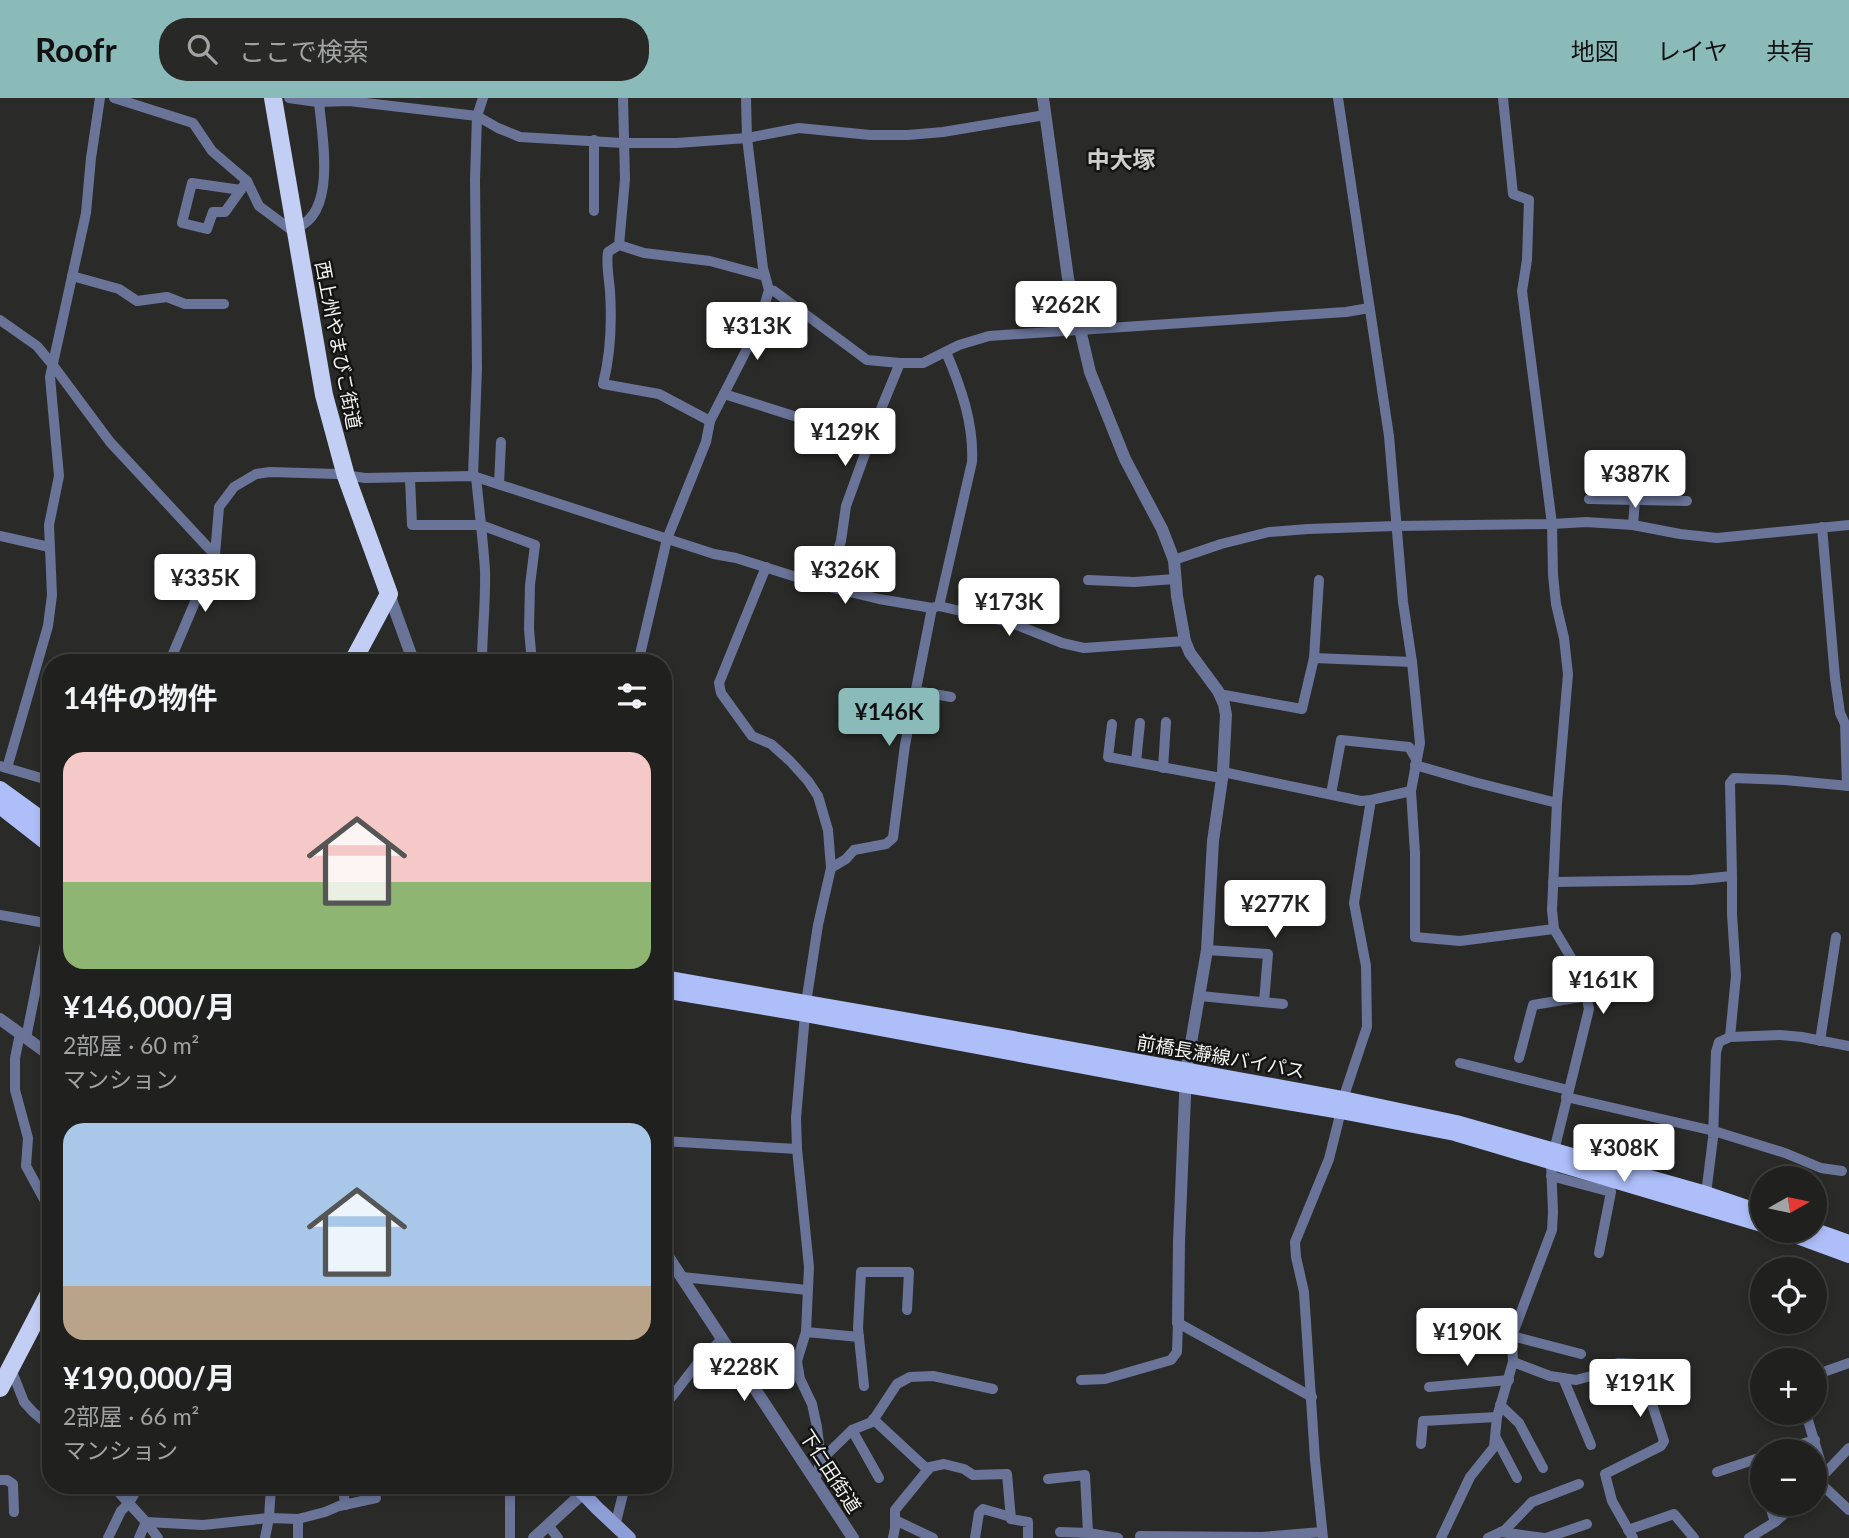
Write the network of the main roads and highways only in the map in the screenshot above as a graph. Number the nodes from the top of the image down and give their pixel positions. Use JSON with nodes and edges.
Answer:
{"nodes":[{"id":1,"x":274,"y":98,"type":"edge"},
{"id":2,"x":357,"y":654,"type":"edge"},
{"id":3,"x":0,"y":789,"type":"edge"},
{"id":4,"x":0,"y":806,"type":"edge"},
{"id":5,"x":42,"y":819,"type":"edge"},
{"id":6,"x":42,"y":839,"type":"edge"},
{"id":7,"x":672,"y":980,"type":"edge"},
{"id":8,"x":672,"y":991,"type":"edge"},
{"id":9,"x":806,"y":1009,"type":"junction"},
{"id":10,"x":1552,"y":1163,"type":"junction"},
{"id":11,"x":1750,"y":1209,"type":"edge"},
{"id":12,"x":1750,"y":1220,"type":"edge"},
{"id":13,"x":1827,"y":1235,"type":"edge"},
{"id":14,"x":1816,"y":1243,"type":"edge"},
{"id":15,"x":1849,"y":1243,"type":"edge"},
{"id":16,"x":1849,"y":1255,"type":"edge"},
{"id":17,"x":42,"y":1308,"type":"edge"},
{"id":18,"x":0,"y":1388,"type":"edge"},
{"id":19,"x":584,"y":1494,"type":"edge"},
{"id":20,"x":622,"y":1533,"type":"edge"}],
"edges":[{"from":1,"to":2,"type":"highway","name":"西上州やまびこ街道"},
{"from":3,"to":5,"type":"main road"},
{"from":4,"to":6,"type":"main road"},
{"from":7,"to":9,"type":"main road","name":"前橋長瀞線バイパス"},
{"from":8,"to":9,"type":"main road","name":"前橋長瀞線バイパス"},
{"from":9,"to":10,"type":"main road","name":"前橋長瀞線バイパス"},
{"from":10,"to":11,"type":"main road","name":"前橋長瀞線バイパス"},
{"from":10,"to":12,"type":"main road","name":"前橋長瀞線バイパス"},
{"from":13,"to":15,"type":"main road"},
{"from":14,"to":16,"type":"main road"},
{"from":17,"to":18,"type":"highway"},
{"from":19,"to":20,"type":"main road"}]}
